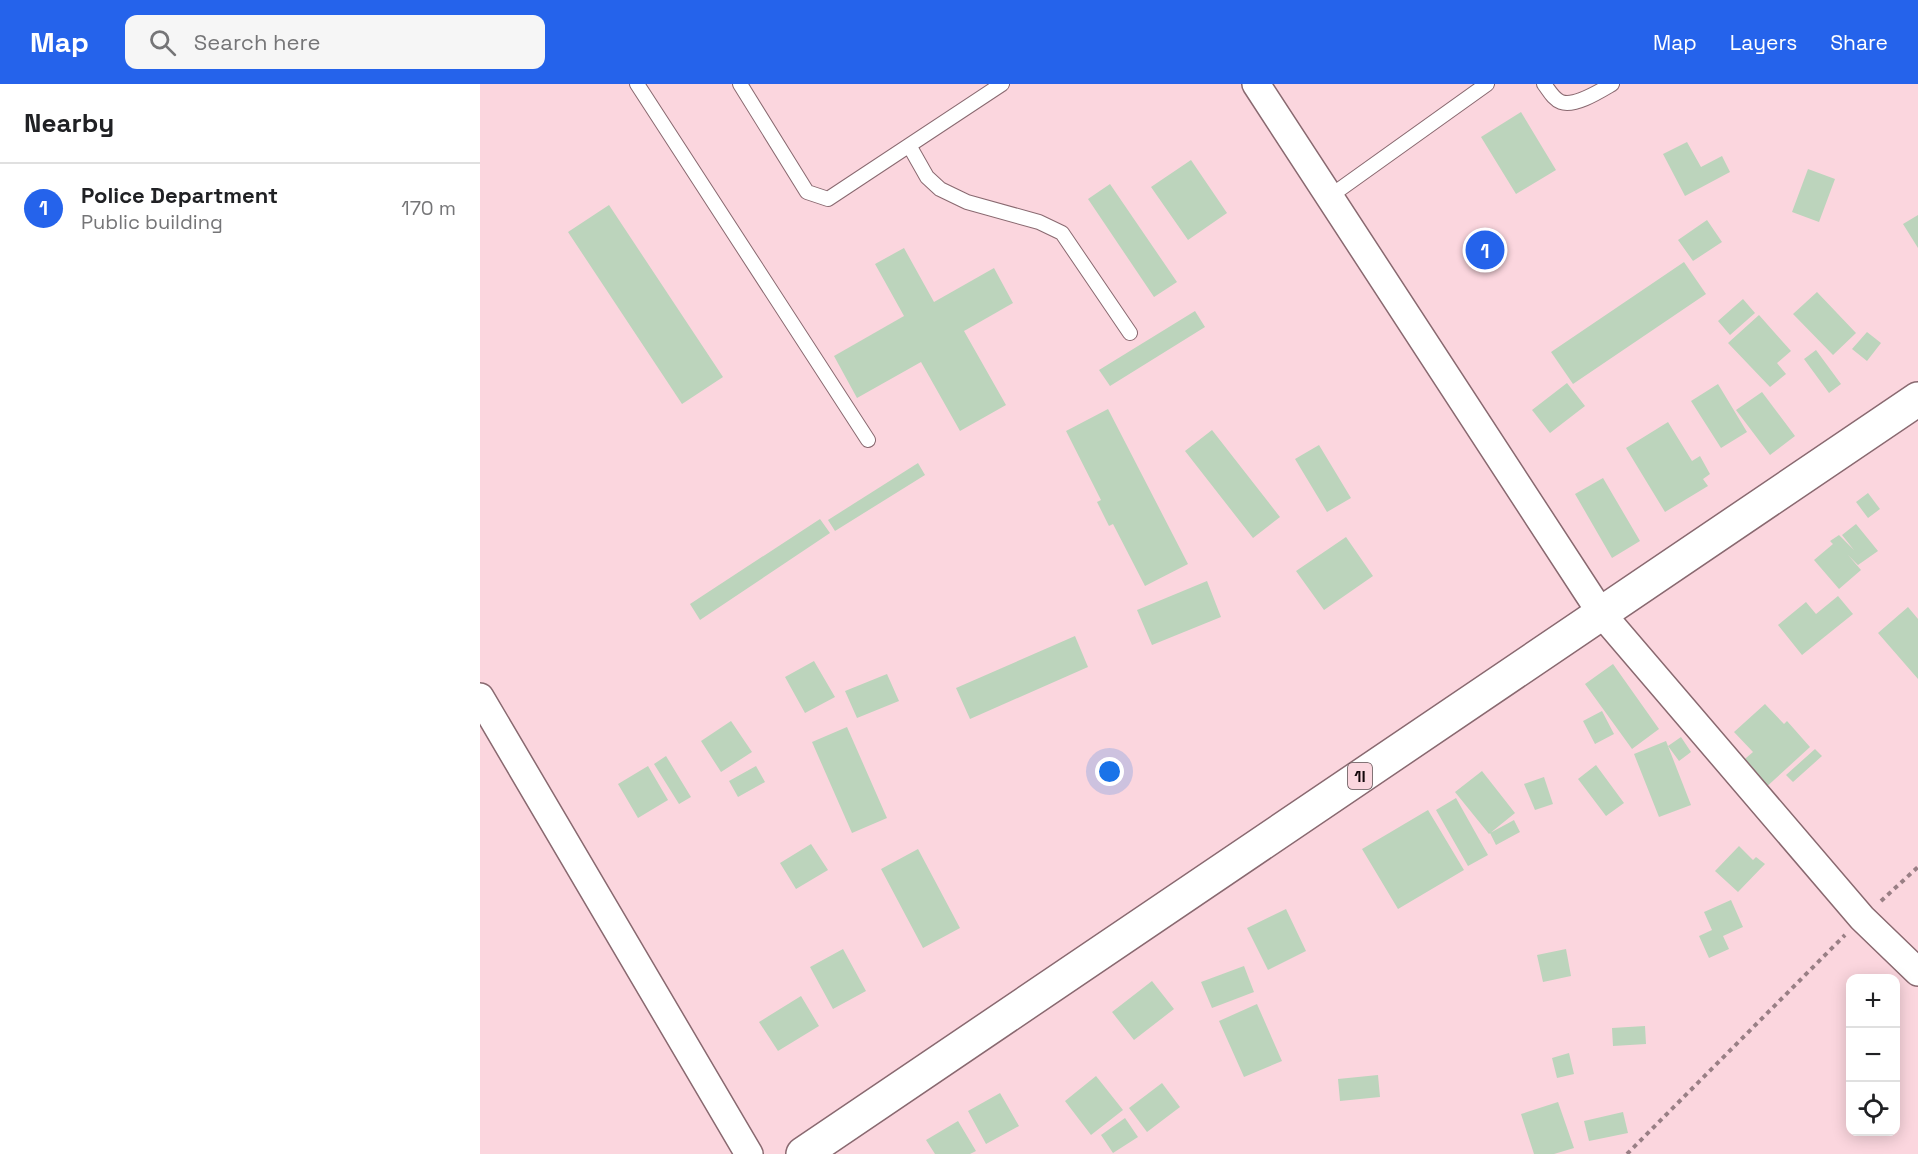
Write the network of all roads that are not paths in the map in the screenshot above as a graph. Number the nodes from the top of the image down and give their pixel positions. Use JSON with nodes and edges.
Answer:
{"nodes":[{"id":1,"x":637,"y":84,"type":"edge"},
{"id":2,"x":740,"y":84,"type":"edge"},
{"id":3,"x":1002,"y":84,"type":"edge"},
{"id":4,"x":1256,"y":84,"type":"edge"},
{"id":5,"x":1487,"y":84,"type":"edge"},
{"id":6,"x":1544,"y":84,"type":"edge"},
{"id":7,"x":1612,"y":84,"type":"edge"},
{"id":8,"x":910,"y":147,"type":"junction"},
{"id":9,"x":1329,"y":197,"type":"junction"},
{"id":10,"x":1130,"y":333,"type":"dead end"},
{"id":11,"x":1918,"y":399,"type":"edge"},
{"id":12,"x":868,"y":440,"type":"dead end"},
{"id":13,"x":1601,"y":613,"type":"junction"},
{"id":14,"x":480,"y":697,"type":"edge"},
{"id":15,"x":1918,"y":972,"type":"edge"},
{"id":16,"x":749,"y":1154,"type":"edge"},
{"id":17,"x":803,"y":1154,"type":"edge"}],
"edges":[{"from":1,"to":12,"type":"lane"},
{"from":2,"to":8,"type":"lane"},
{"from":3,"to":8,"type":"lane"},
{"from":4,"to":9,"type":"street"},
{"from":5,"to":9,"type":"lane"},
{"from":6,"to":7,"type":"lane"},
{"from":8,"to":10,"type":"lane"},
{"from":9,"to":13,"type":"street"},
{"from":11,"to":13,"type":"highway","number":"1I"},
{"from":13,"to":15,"type":"street"},
{"from":13,"to":17,"type":"highway","number":"1I"},
{"from":14,"to":16,"type":"street"}]}
